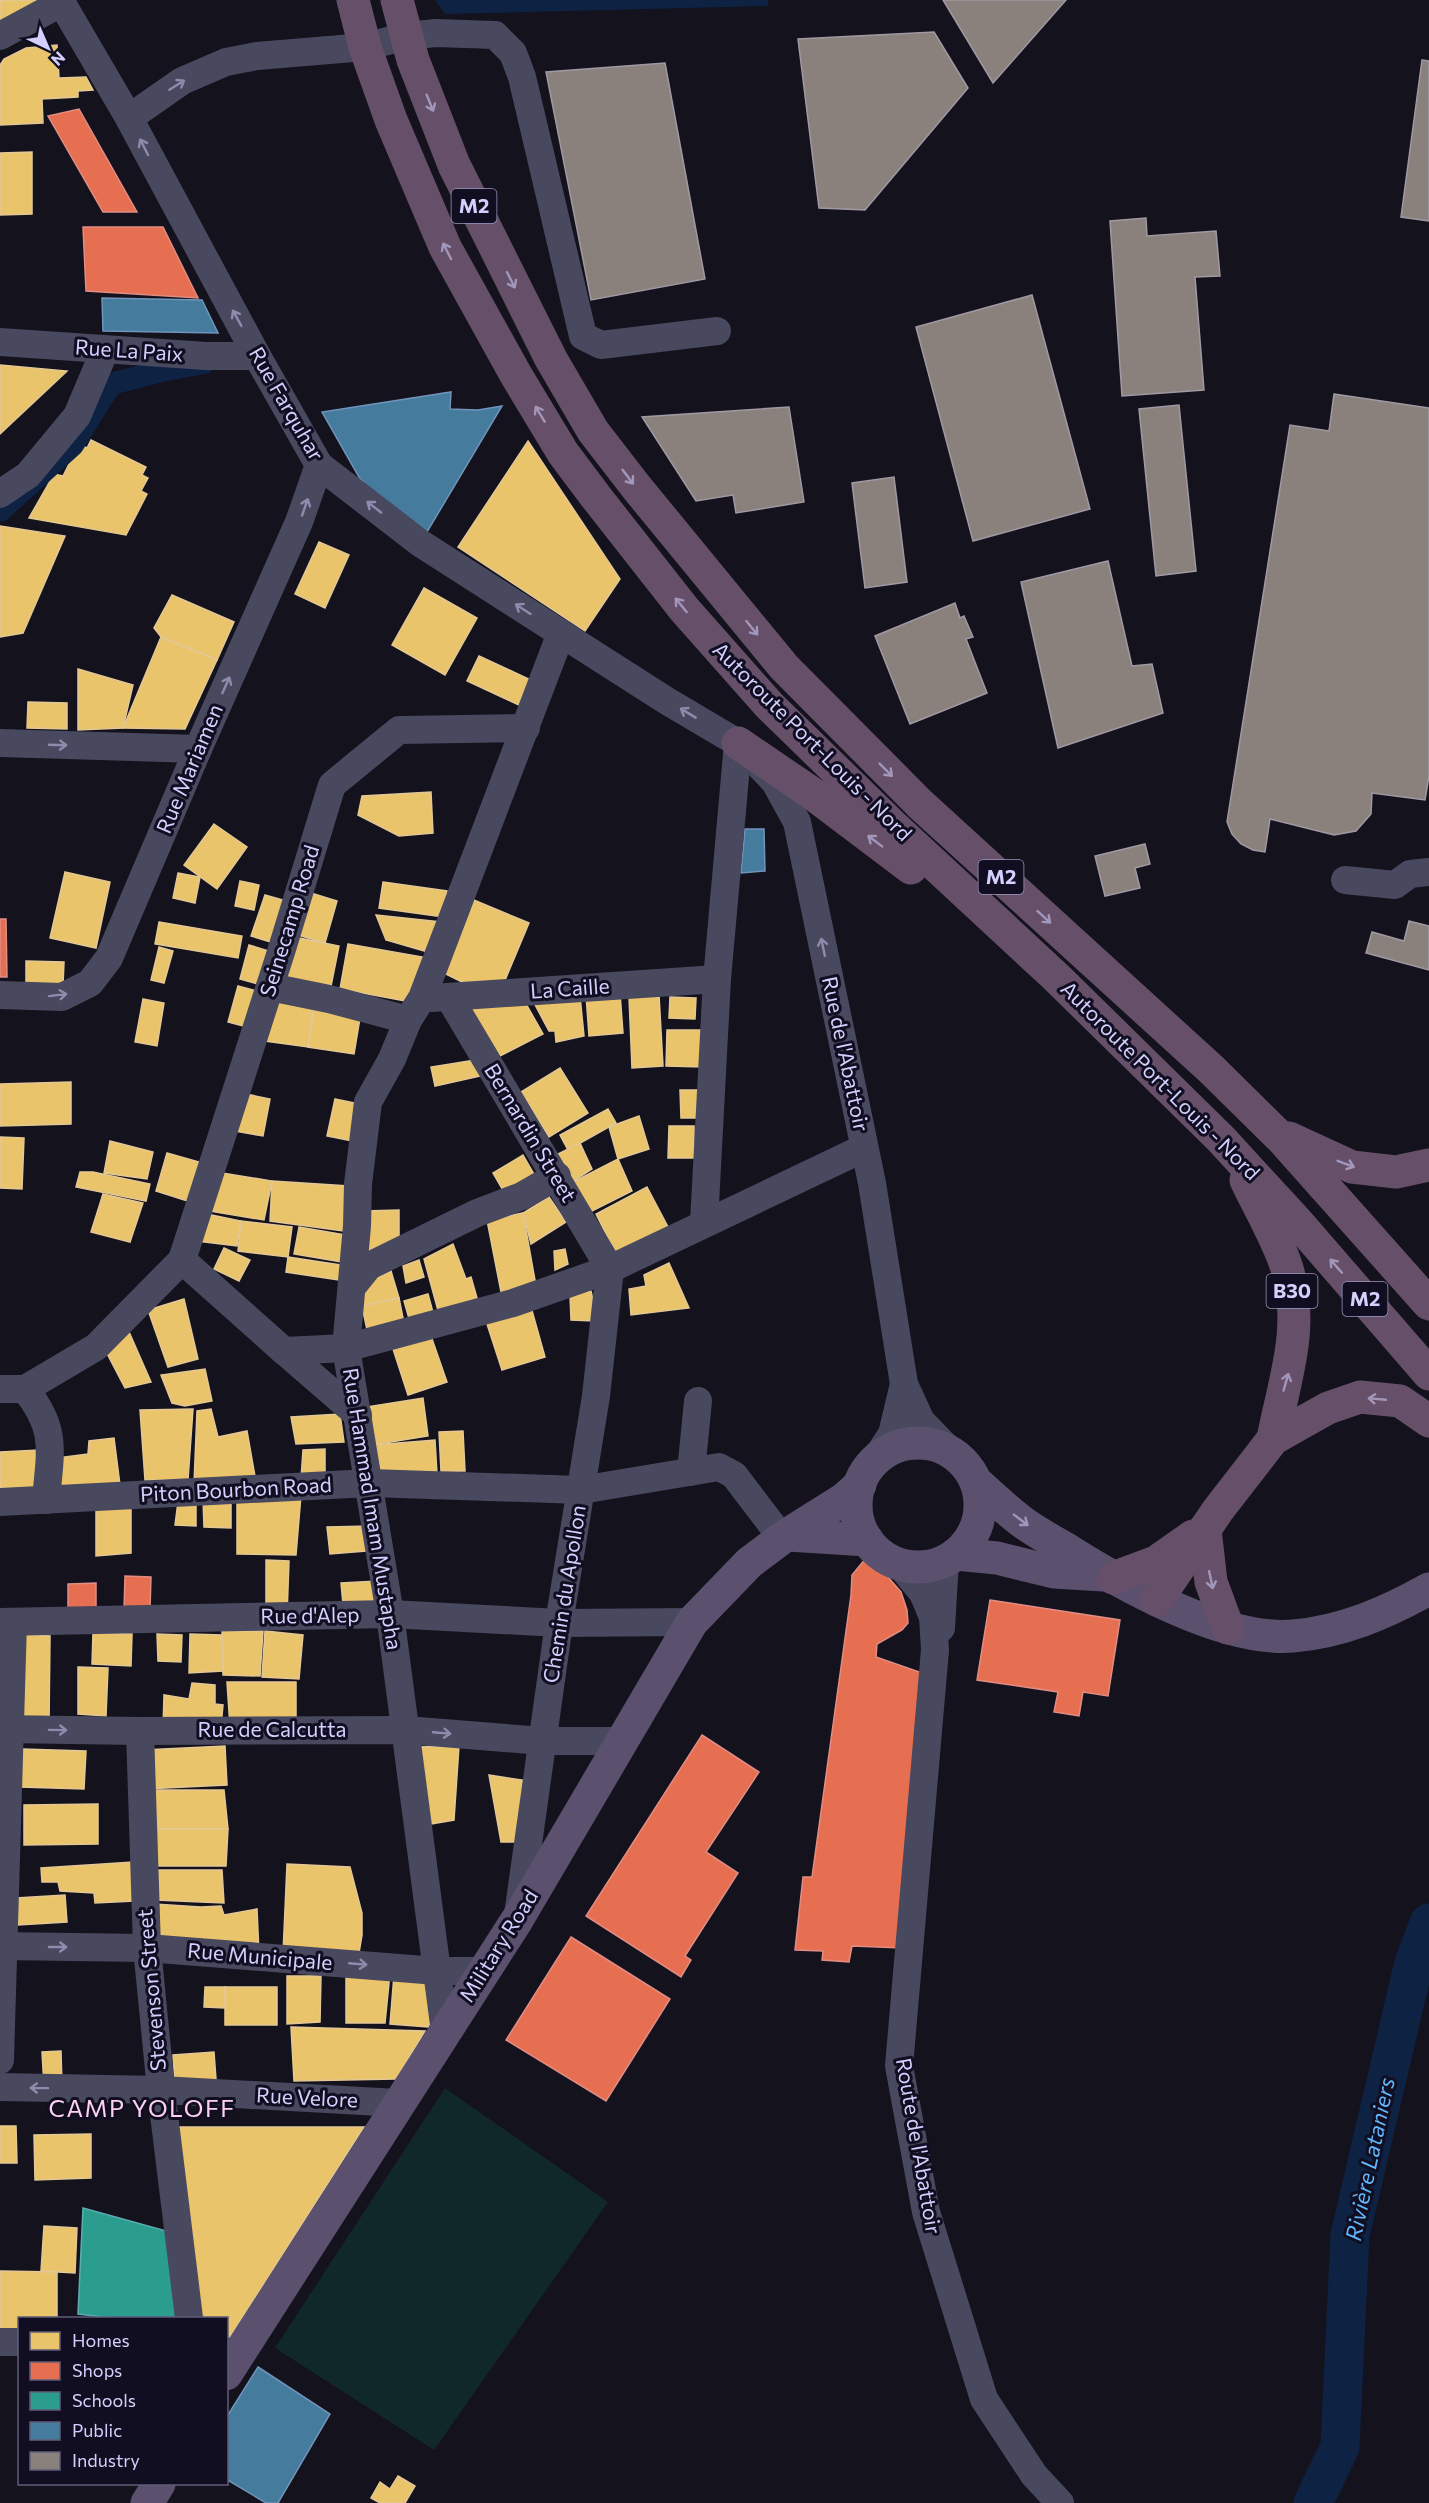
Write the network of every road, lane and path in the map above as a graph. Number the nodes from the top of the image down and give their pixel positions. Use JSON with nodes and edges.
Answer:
{"nodes":[{"id":1,"x":353,"y":0,"type":"edge"},
{"id":2,"x":397,"y":0,"type":"edge"},
{"id":3,"x":61,"y":1,"type":"edge"},
{"id":4,"x":0,"y":36,"type":"edge"},
{"id":5,"x":406,"y":36,"type":"junction"},
{"id":6,"x":365,"y":47,"type":"junction"},
{"id":7,"x":129,"y":118,"type":"junction"},
{"id":8,"x":717,"y":331,"type":"dead end"},
{"id":9,"x":0,"y":342,"type":"edge"},
{"id":10,"x":105,"y":350,"type":"junction"},
{"id":11,"x":257,"y":356,"type":"junction"},
{"id":12,"x":319,"y":465,"type":"junction"},
{"id":13,"x":0,"y":494,"type":"edge"},
{"id":14,"x":561,"y":633,"type":"junction"},
{"id":15,"x":525,"y":728,"type":"junction"},
{"id":16,"x":0,"y":743,"type":"edge"},
{"id":17,"x":738,"y":743,"type":"junction"},
{"id":18,"x":198,"y":749,"type":"junction"},
{"id":19,"x":1429,"y":872,"type":"edge"},
{"id":20,"x":1345,"y":880,"type":"dead end"},
{"id":21,"x":1056,"y":977,"type":"junction"},
{"id":22,"x":717,"y":979,"type":"junction"},
{"id":23,"x":270,"y":987,"type":"junction"},
{"id":24,"x":0,"y":995,"type":"edge"},
{"id":25,"x":426,"y":1005,"type":"junction"},
{"id":26,"x":1274,"y":1131,"type":"junction"},
{"id":27,"x":864,"y":1148,"type":"junction"},
{"id":28,"x":1234,"y":1152,"type":"junction"},
{"id":29,"x":1429,"y":1165,"type":"edge"},
{"id":30,"x":557,"y":1176,"type":"junction"},
{"id":31,"x":704,"y":1223,"type":"junction"},
{"id":32,"x":182,"y":1260,"type":"junction"},
{"id":33,"x":610,"y":1269,"type":"junction"},
{"id":34,"x":352,"y":1287,"type":"junction"},
{"id":35,"x":1429,"y":1304,"type":"edge"},
{"id":36,"x":346,"y":1348,"type":"junction"},
{"id":37,"x":284,"y":1351,"type":"junction"},
{"id":38,"x":1429,"y":1374,"type":"edge"},
{"id":39,"x":904,"y":1384,"type":"junction"},
{"id":40,"x":13,"y":1389,"type":"edge"},
{"id":41,"x":698,"y":1401,"type":"dead end"},
{"id":42,"x":358,"y":1415,"type":"junction"},
{"id":43,"x":1429,"y":1421,"type":"edge"},
{"id":44,"x":1273,"y":1439,"type":"junction"},
{"id":45,"x":951,"y":1452,"type":"junction"},
{"id":46,"x":691,"y":1472,"type":"junction"},
{"id":47,"x":866,"y":1474,"type":"junction"},
{"id":48,"x":976,"y":1482,"type":"junction"},
{"id":49,"x":370,"y":1483,"type":"junction"},
{"id":50,"x":581,"y":1490,"type":"junction"},
{"id":51,"x":46,"y":1500,"type":"junction"},
{"id":52,"x":0,"y":1502,"type":"edge"},
{"id":53,"x":1205,"y":1529,"type":"junction"},
{"id":54,"x":785,"y":1537,"type":"junction"},
{"id":55,"x":867,"y":1540,"type":"junction"},
{"id":56,"x":951,"y":1557,"type":"junction"},
{"id":57,"x":900,"y":1564,"type":"junction"},
{"id":58,"x":1110,"y":1577,"type":"junction"},
{"id":59,"x":1429,"y":1589,"type":"edge"},
{"id":60,"x":1158,"y":1600,"type":"junction"},
{"id":61,"x":390,"y":1614,"type":"junction"},
{"id":62,"x":7,"y":1622,"type":"edge"},
{"id":63,"x":692,"y":1622,"type":"junction"},
{"id":64,"x":559,"y":1623,"type":"junction"},
{"id":65,"x":1228,"y":1628,"type":"junction"},
{"id":66,"x":935,"y":1650,"type":"junction"},
{"id":67,"x":5,"y":1729,"type":"edge"},
{"id":68,"x":406,"y":1730,"type":"junction"},
{"id":69,"x":140,"y":1731,"type":"junction"},
{"id":70,"x":543,"y":1741,"type":"junction"},
{"id":71,"x":623,"y":1742,"type":"junction"},
{"id":72,"x":517,"y":1920,"type":"junction"},
{"id":73,"x":1,"y":1946,"type":"edge"},
{"id":74,"x":147,"y":1948,"type":"junction"},
{"id":75,"x":436,"y":1971,"type":"junction"},
{"id":76,"x":484,"y":1971,"type":"junction"},
{"id":77,"x":445,"y":2032,"type":"junction"},
{"id":78,"x":0,"y":2060,"type":"edge"},
{"id":79,"x":0,"y":2087,"type":"edge"},
{"id":80,"x":161,"y":2090,"type":"junction"},
{"id":81,"x":398,"y":2103,"type":"junction"},
{"id":82,"x":189,"y":2317,"type":"edge"},
{"id":83,"x":0,"y":2342,"type":"edge"},
{"id":84,"x":18,"y":2342,"type":"edge"},
{"id":85,"x":236,"y":2347,"type":"edge"},
{"id":86,"x":228,"y":2369,"type":"edge"},
{"id":87,"x":158,"y":2485,"type":"edge"},
{"id":88,"x":147,"y":2503,"type":"edge"},
{"id":89,"x":1060,"y":2503,"type":"edge"}],
"edges":[{"from":1,"to":6,"type":"highway","name":"Autoroute Port-Louis - Nord","number":"M2"},
{"from":2,"to":5,"type":"highway","name":"Autoroute Port-Louis - Nord","number":"M2"},
{"from":3,"to":4,"type":"street"},
{"from":3,"to":7,"type":"street","name":"Rue Farquhar"},
{"from":5,"to":6,"type":"street"},
{"from":5,"to":8,"type":"street"},
{"from":5,"to":26,"type":"highway","name":"Autoroute Port-Louis - Nord","number":"M2","one_way":true},
{"from":7,"to":6,"type":"street","one_way":true},
{"from":21,"to":6,"type":"highway","name":"Autoroute Port-Louis - Nord","number":"M2","one_way":true},
{"from":11,"to":7,"type":"street","name":"Rue Farquhar","one_way":true},
{"from":9,"to":10,"type":"street","name":"Rue La Paix"},
{"from":10,"to":11,"type":"street","name":"Rue La Paix"},
{"from":10,"to":13,"type":"street"},
{"from":11,"to":12,"type":"street","name":"Rue Farquhar"},
{"from":14,"to":12,"type":"street","name":"Rue Farquhar","one_way":true},
{"from":18,"to":12,"type":"street","name":"Rue Mariamen","one_way":true},
{"from":14,"to":15,"type":"street"},
{"from":17,"to":14,"type":"street","name":"Rue Farquhar","one_way":true},
{"from":15,"to":23,"type":"street","name":"Seinecamp Road"},
{"from":15,"to":25,"type":"street","name":"Rue Hammad Imam Mustapha"},
{"from":16,"to":18,"type":"street","one_way":true},
{"from":21,"to":17,"type":"highway","one_way":true},
{"from":17,"to":22,"type":"street"},
{"from":27,"to":17,"type":"street","name":"Rue de l'Abattoir","one_way":true},
{"from":24,"to":18,"type":"street","name":"Rue Mariamen","one_way":true},
{"from":19,"to":20,"type":"street"},
{"from":21,"to":28,"type":"highway","name":"Autoroute Port-Louis - Nord","number":"M2"},
{"from":22,"to":25,"type":"street","name":"La Caille"},
{"from":22,"to":31,"type":"street"},
{"from":23,"to":25,"type":"street","name":"La Caille"},
{"from":23,"to":32,"type":"street","name":"Seinecamp Road"},
{"from":25,"to":30,"type":"street","name":"Bernardin Street"},
{"from":25,"to":34,"type":"street","name":"Rue Hammad Imam Mustapha"},
{"from":26,"to":29,"type":"highway","one_way":true},
{"from":26,"to":35,"type":"highway","name":"Autoroute Port-Louis - Nord","number":"M2"},
{"from":27,"to":31,"type":"street"},
{"from":27,"to":39,"type":"street","name":"Rue de l'Abattoir"},
{"from":38,"to":28,"type":"highway","name":"Autoroute Port-Louis - Nord","number":"M2","one_way":true},
{"from":44,"to":28,"type":"highway","number":"B30","one_way":true},
{"from":30,"to":33,"type":"street","name":"Bernardin Street"},
{"from":30,"to":34,"type":"street"},
{"from":31,"to":33,"type":"street"},
{"from":32,"to":37,"type":"street"},
{"from":32,"to":40,"type":"street"},
{"from":33,"to":36,"type":"street"},
{"from":33,"to":50,"type":"street","name":"Chemin du Apollon"},
{"from":34,"to":36,"type":"street","name":"Rue Hammad Imam Mustapha"},
{"from":36,"to":37,"type":"street"},
{"from":36,"to":42,"type":"street","name":"Rue Hammad Imam Mustapha"},
{"from":37,"to":42,"type":"street"},
{"from":39,"to":45,"type":"street","name":"Rue de l'Abattoir"},
{"from":39,"to":47,"type":"street","name":"Rue de l'Abattoir"},
{"from":40,"to":51,"type":"street"},
{"from":41,"to":46,"type":"street"},
{"from":42,"to":49,"type":"street","name":"Rue Hammad Imam Mustapha"},
{"from":43,"to":44,"type":"highway","one_way":true},
{"from":44,"to":53,"type":"highway"},
{"from":45,"to":47,"type":"main road"},
{"from":45,"to":48,"type":"main road"},
{"from":46,"to":50,"type":"street","name":"Piton Bourbon Road"},
{"from":46,"to":54,"type":"street","name":"Piton Bourbon Road"},
{"from":47,"to":54,"type":"main road","name":"Military Road"},
{"from":47,"to":55,"type":"main road"},
{"from":48,"to":56,"type":"main road"},
{"from":48,"to":58,"type":"main road","one_way":true},
{"from":49,"to":50,"type":"street","name":"Piton Bourbon Road"},
{"from":49,"to":51,"type":"street","name":"Piton Bourbon Road"},
{"from":49,"to":61,"type":"street","name":"Rue Hammad Imam Mustapha"},
{"from":50,"to":64,"type":"street","name":"Chemin du Apollon"},
{"from":51,"to":52,"type":"street","name":"Piton Bourbon Road"},
{"from":53,"to":58,"type":"highway"},
{"from":53,"to":60,"type":"highway"},
{"from":53,"to":65,"type":"highway","one_way":true},
{"from":54,"to":55,"type":"main road"},
{"from":54,"to":63,"type":"main road","name":"Military Road"},
{"from":55,"to":57,"type":"main road"},
{"from":56,"to":57,"type":"main road"},
{"from":56,"to":58,"type":"main road"},
{"from":56,"to":66,"type":"street","name":"Route de l'Abattoir"},
{"from":57,"to":66,"type":"street","name":"Route de l'Abattoir"},
{"from":58,"to":60,"type":"main road"},
{"from":59,"to":65,"type":"main road"},
{"from":60,"to":65,"type":"main road"},
{"from":61,"to":62,"type":"street","name":"Rue d'Alep"},
{"from":61,"to":64,"type":"street","name":"Rue d'Alep"},
{"from":61,"to":68,"type":"street","name":"Rue Hammad Imam Mustapha"},
{"from":62,"to":67,"type":"street"},
{"from":63,"to":64,"type":"street","name":"Rue d'Alep"},
{"from":63,"to":71,"type":"main road","name":"Military Road"},
{"from":64,"to":70,"type":"street","name":"Chemin du Apollon"},
{"from":66,"to":89,"type":"street","name":"Route de l'Abattoir"},
{"from":67,"to":69,"type":"street","name":"Rue de Calcutta","one_way":true},
{"from":67,"to":73,"type":"street"},
{"from":68,"to":69,"type":"street","name":"Rue de Calcutta"},
{"from":68,"to":70,"type":"street","name":"Rue de Calcutta","one_way":true},
{"from":68,"to":75,"type":"street","name":"Rue Hammad Imam Mustapha"},
{"from":69,"to":74,"type":"street","name":"Stevenson Street"},
{"from":70,"to":71,"type":"street","name":"Rue de Calcutta"},
{"from":70,"to":72,"type":"street","name":"Chemin du Apollon"},
{"from":71,"to":72,"type":"main road","name":"Military Road"},
{"from":72,"to":76,"type":"main road","name":"Military Road"},
{"from":73,"to":74,"type":"street","name":"Rue Municipale","one_way":true},
{"from":73,"to":78,"type":"street"},
{"from":74,"to":75,"type":"street","name":"Rue Municipale","one_way":true},
{"from":74,"to":80,"type":"street","name":"Stevenson Street"},
{"from":75,"to":76,"type":"street","name":"Rue Municipale"},
{"from":75,"to":77,"type":"street","name":"Rue Hammad Imam Mustapha"},
{"from":76,"to":77,"type":"main road","name":"Military Road"},
{"from":77,"to":81,"type":"main road","name":"Military Road"},
{"from":80,"to":79,"type":"street","name":"Rue Velore","one_way":true},
{"from":80,"to":81,"type":"street","name":"Rue Velore"},
{"from":80,"to":82,"type":"street","name":"Stevenson Street"},
{"from":81,"to":85,"type":"main road","name":"Military Road"},
{"from":83,"to":84,"type":"street"},
{"from":85,"to":86,"type":"main road","name":"Military Road"},
{"from":87,"to":88,"type":"main road"}]}
